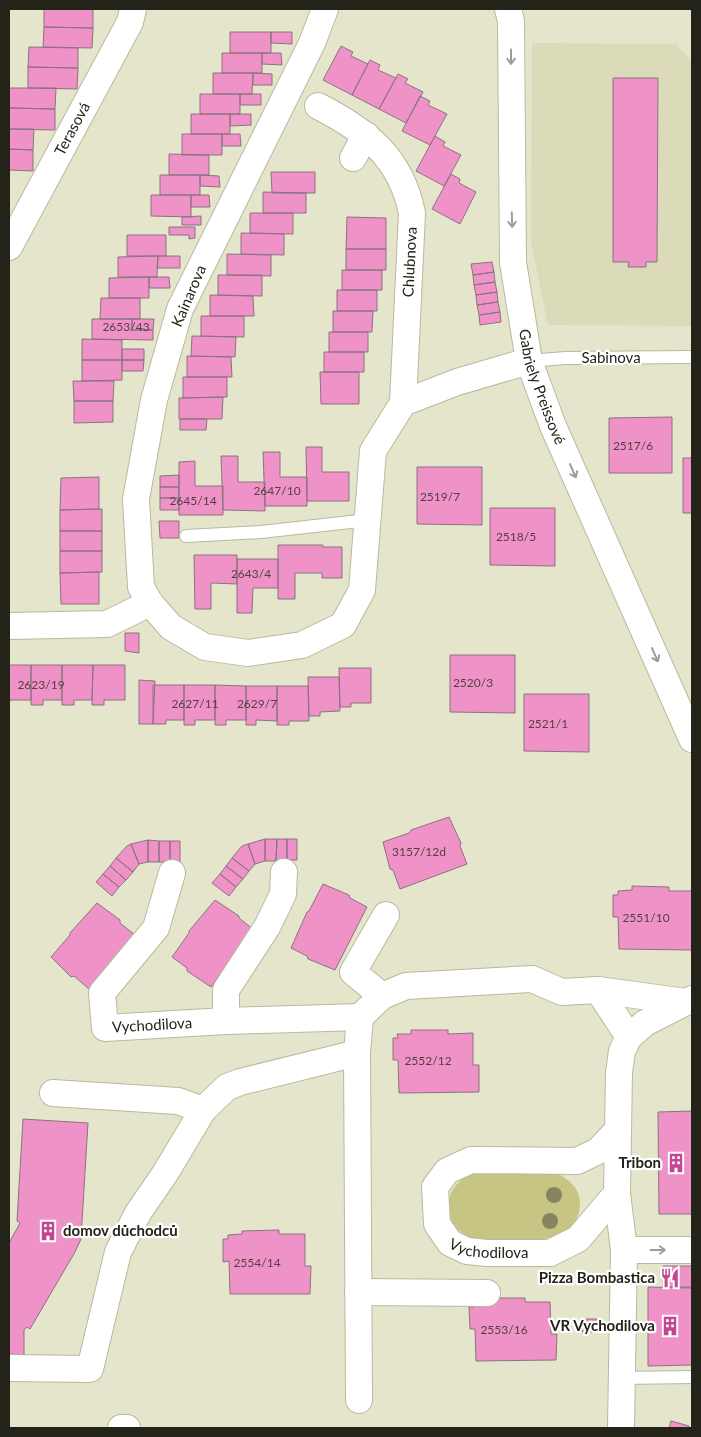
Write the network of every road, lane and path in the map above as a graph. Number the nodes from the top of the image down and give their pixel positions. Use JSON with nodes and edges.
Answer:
{"nodes":[{"id":1,"x":133,"y":9,"type":"edge"},
{"id":2,"x":325,"y":9,"type":"edge"},
{"id":3,"x":508,"y":9,"type":"edge"},
{"id":4,"x":318,"y":106,"type":"dead end"},
{"id":5,"x":366,"y":136,"type":"junction"},
{"id":6,"x":353,"y":158,"type":"dead end"},
{"id":7,"x":9,"y":247,"type":"edge"},
{"id":8,"x":692,"y":357,"type":"edge"},
{"id":9,"x":529,"y":361,"type":"junction"},
{"id":10,"x":404,"y":403,"type":"junction"},
{"id":11,"x":368,"y":520,"type":"junction"},
{"id":12,"x":186,"y":536,"type":"dead end"},
{"id":13,"x":150,"y":604,"type":"junction"},
{"id":14,"x":9,"y":626,"type":"edge"},
{"id":15,"x":692,"y":739,"type":"edge"},
{"id":16,"x":284,"y":872,"type":"dead end"},
{"id":17,"x":172,"y":873,"type":"dead end"},
{"id":18,"x":386,"y":916,"type":"dead end"},
{"id":19,"x":598,"y":990,"type":"junction"},
{"id":20,"x":382,"y":996,"type":"junction"},
{"id":21,"x":689,"y":1000,"type":"edge"},
{"id":22,"x":360,"y":1017,"type":"junction"},
{"id":23,"x":226,"y":1021,"type":"junction"},
{"id":24,"x":629,"y":1037,"type":"junction"},
{"id":25,"x":357,"y":1053,"type":"junction"},
{"id":26,"x":53,"y":1093,"type":"dead end"},
{"id":27,"x":202,"y":1110,"type":"junction"},
{"id":28,"x":616,"y":1132,"type":"junction"},
{"id":29,"x":617,"y":1193,"type":"junction"},
{"id":30,"x":624,"y":1250,"type":"junction"},
{"id":31,"x":692,"y":1250,"type":"edge"},
{"id":32,"x":358,"y":1292,"type":"junction"},
{"id":33,"x":486,"y":1293,"type":"dead end"},
{"id":34,"x":9,"y":1368,"type":"edge"},
{"id":35,"x":692,"y":1377,"type":"edge"},
{"id":36,"x":622,"y":1378,"type":"junction"},
{"id":37,"x":359,"y":1400,"type":"dead end"},
{"id":38,"x":121,"y":1428,"type":"edge"},
{"id":39,"x":127,"y":1428,"type":"edge"},
{"id":40,"x":621,"y":1428,"type":"edge"}],
"edges":[{"from":1,"to":7,"type":"street","name":"Terasová"},
{"from":2,"to":13,"type":"street","name":"Kainarova"},
{"from":3,"to":9,"type":"street","name":"Gabriely Preissové","one_way":true},
{"from":4,"to":5,"type":"street","name":"Chlubnova"},
{"from":5,"to":6,"type":"street"},
{"from":5,"to":10,"type":"street","name":"Chlubnova"},
{"from":8,"to":9,"type":"lane","name":"Sabinova"},
{"from":9,"to":10,"type":"street"},
{"from":9,"to":15,"type":"street","name":"Gabriely Preissové","one_way":true},
{"from":10,"to":11,"type":"street","name":"Kainarova"},
{"from":11,"to":12,"type":"lane"},
{"from":11,"to":13,"type":"street","name":"Kainarova"},
{"from":13,"to":14,"type":"street"},
{"from":16,"to":23,"type":"street"},
{"from":17,"to":23,"type":"street","name":"Vychodilova"},
{"from":18,"to":20,"type":"street"},
{"from":19,"to":20,"type":"street"},
{"from":19,"to":21,"type":"street"},
{"from":19,"to":24,"type":"street"},
{"from":20,"to":22,"type":"street"},
{"from":21,"to":24,"type":"street"},
{"from":22,"to":23,"type":"street","name":"Vychodilova"},
{"from":22,"to":25,"type":"street"},
{"from":24,"to":28,"type":"street"},
{"from":25,"to":27,"type":"street"},
{"from":25,"to":32,"type":"street"},
{"from":26,"to":27,"type":"street"},
{"from":27,"to":34,"type":"street"},
{"from":28,"to":29,"type":"street"},
{"from":28,"to":29,"type":"street","name":"Vychodilova"},
{"from":29,"to":30,"type":"street"},
{"from":30,"to":31,"type":"street","one_way":true},
{"from":30,"to":36,"type":"street"},
{"from":32,"to":33,"type":"street"},
{"from":32,"to":37,"type":"street"},
{"from":35,"to":36,"type":"lane"},
{"from":36,"to":40,"type":"street"},
{"from":38,"to":39,"type":"street"}]}
